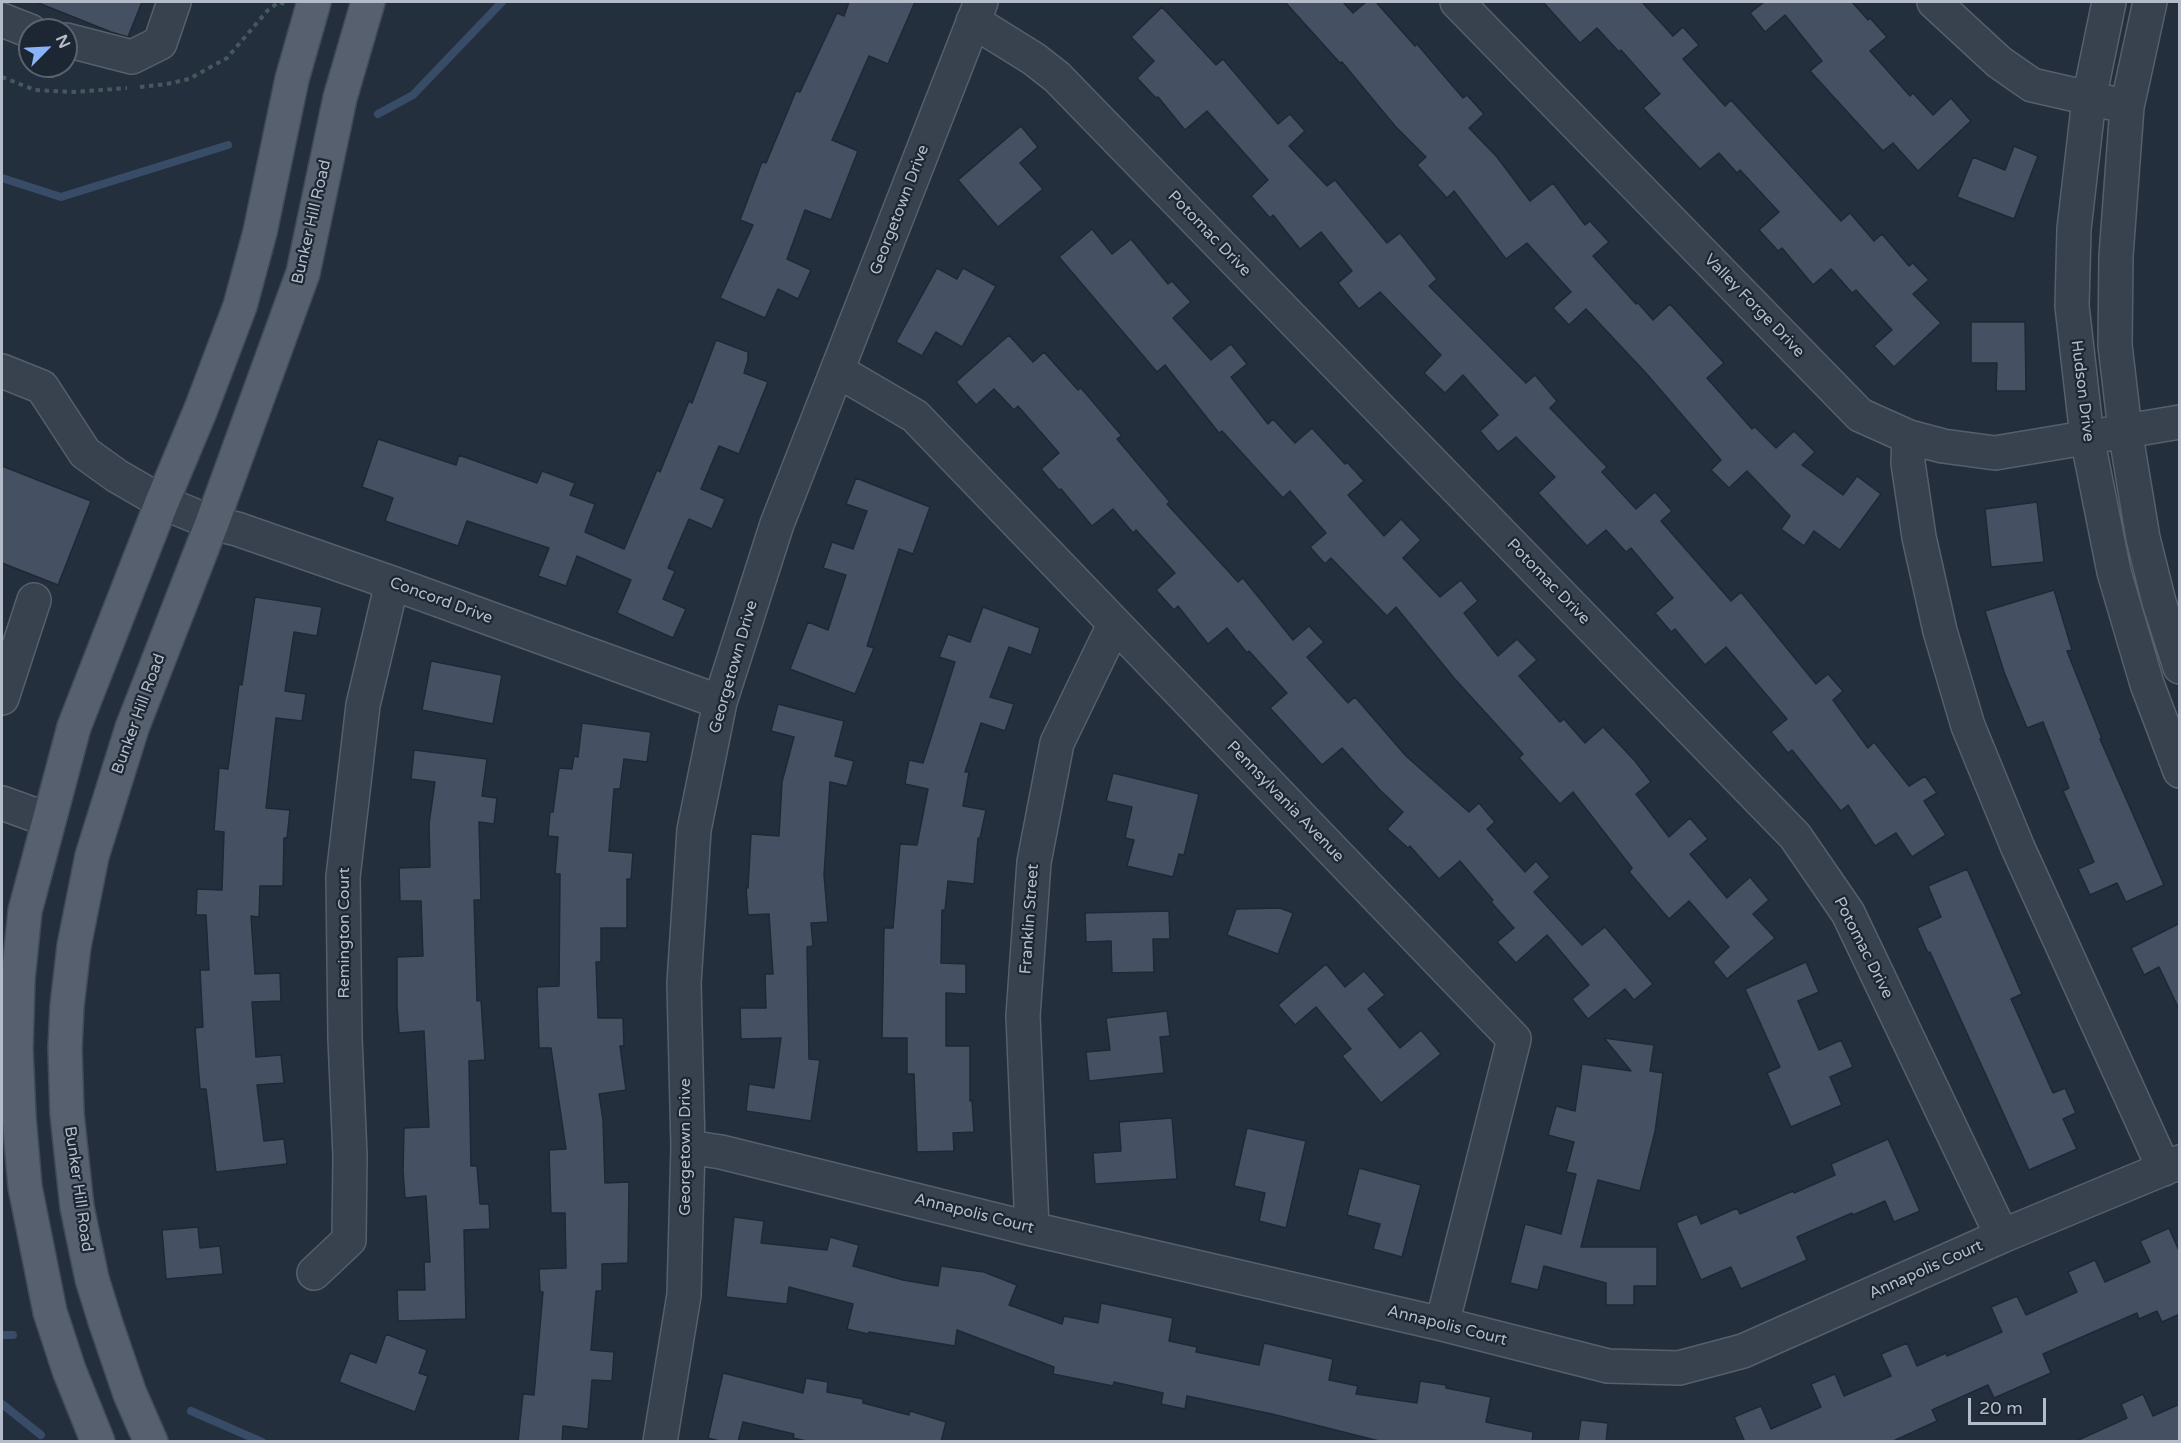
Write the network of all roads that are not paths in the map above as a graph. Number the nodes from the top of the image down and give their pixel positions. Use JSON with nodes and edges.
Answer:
{"nodes":[{"id":1,"x":174,"y":2,"type":"edge"},
{"id":2,"x":314,"y":2,"type":"edge"},
{"id":3,"x":368,"y":2,"type":"edge"},
{"id":4,"x":1457,"y":2,"type":"edge"},
{"id":5,"x":1934,"y":2,"type":"edge"},
{"id":6,"x":2109,"y":2,"type":"edge"},
{"id":7,"x":2150,"y":2,"type":"edge"},
{"id":8,"x":977,"y":11,"type":"edge"},
{"id":9,"x":2,"y":20,"type":"edge"},
{"id":10,"x":18,"y":26,"type":"edge"},
{"id":11,"x":78,"y":43,"type":"edge"},
{"id":12,"x":2089,"y":99,"type":"junction"},
{"id":13,"x":2127,"y":107,"type":"junction"},
{"id":14,"x":2,"y":371,"type":"edge"},
{"id":15,"x":838,"y":371,"type":"junction"},
{"id":16,"x":2180,"y":422,"type":"edge"},
{"id":17,"x":2125,"y":430,"type":"junction"},
{"id":18,"x":1910,"y":437,"type":"junction"},
{"id":19,"x":2087,"y":437,"type":"junction"},
{"id":20,"x":162,"y":502,"type":"junction"},
{"id":21,"x":212,"y":523,"type":"junction"},
{"id":22,"x":392,"y":583,"type":"junction"},
{"id":23,"x":34,"y":600,"type":"dead end"},
{"id":24,"x":1114,"y":625,"type":"junction"},
{"id":25,"x":2180,"y":667,"type":"edge"},
{"id":26,"x":2,"y":698,"type":"edge"},
{"id":27,"x":720,"y":702,"type":"junction"},
{"id":28,"x":2180,"y":771,"type":"edge"},
{"id":29,"x":2,"y":803,"type":"edge"},
{"id":30,"x":49,"y":820,"type":"junction"},
{"id":31,"x":688,"y":1147,"type":"junction"},
{"id":32,"x":2172,"y":1166,"type":"edge"},
{"id":33,"x":1032,"y":1228,"type":"junction"},
{"id":34,"x":2002,"y":1236,"type":"junction"},
{"id":35,"x":314,"y":1273,"type":"dead end"},
{"id":36,"x":1442,"y":1324,"type":"junction"},
{"id":37,"x":98,"y":1442,"type":"edge"},
{"id":38,"x":151,"y":1442,"type":"edge"},
{"id":39,"x":660,"y":1442,"type":"edge"}],
"edges":[{"from":1,"to":11,"type":"street"},
{"from":2,"to":20,"type":"main road"},
{"from":3,"to":21,"type":"main road","name":"Bunker Hill Road"},
{"from":4,"to":18,"type":"street","name":"Valley Forge Drive"},
{"from":5,"to":12,"type":"street"},
{"from":6,"to":12,"type":"street","name":"Hudson Drive"},
{"from":7,"to":13,"type":"street"},
{"from":8,"to":15,"type":"street","name":"Georgetown Drive"},
{"from":8,"to":34,"type":"street","name":"Potomac Drive"},
{"from":9,"to":10,"type":"street"},
{"from":12,"to":13,"type":"street"},
{"from":12,"to":19,"type":"street","name":"Hudson Drive"},
{"from":13,"to":17,"type":"street"},
{"from":14,"to":20,"type":"street","name":"Concord Drive"},
{"from":15,"to":24,"type":"street","name":"Pennsylvania Avenue"},
{"from":15,"to":27,"type":"street","name":"Georgetown Drive"},
{"from":16,"to":17,"type":"street","name":"Valley Forge Drive"},
{"from":17,"to":19,"type":"street","name":"Valley Forge Drive"},
{"from":17,"to":25,"type":"street"},
{"from":18,"to":19,"type":"street","name":"Valley Forge Drive"},
{"from":18,"to":32,"type":"street"},
{"from":19,"to":28,"type":"street","name":"Hudson Drive"},
{"from":20,"to":21,"type":"street","name":"Concord Drive"},
{"from":20,"to":30,"type":"main road"},
{"from":21,"to":22,"type":"street","name":"Concord Drive"},
{"from":21,"to":38,"type":"main road","name":"Bunker Hill Road"},
{"from":22,"to":27,"type":"street","name":"Concord Drive"},
{"from":22,"to":35,"type":"street","name":"Remington Court"},
{"from":23,"to":26,"type":"street"},
{"from":24,"to":33,"type":"street","name":"Franklin Street"},
{"from":24,"to":36,"type":"street","name":"Pennsylvania Avenue"},
{"from":27,"to":31,"type":"street","name":"Georgetown Drive"},
{"from":29,"to":30,"type":"street"},
{"from":30,"to":37,"type":"main road"},
{"from":31,"to":33,"type":"street","name":"Annapolis Court"},
{"from":31,"to":39,"type":"street","name":"Georgetown Drive"},
{"from":32,"to":34,"type":"street","name":"Annapolis Court"},
{"from":33,"to":36,"type":"street","name":"Annapolis Court"},
{"from":34,"to":36,"type":"street","name":"Annapolis Court"}]}
